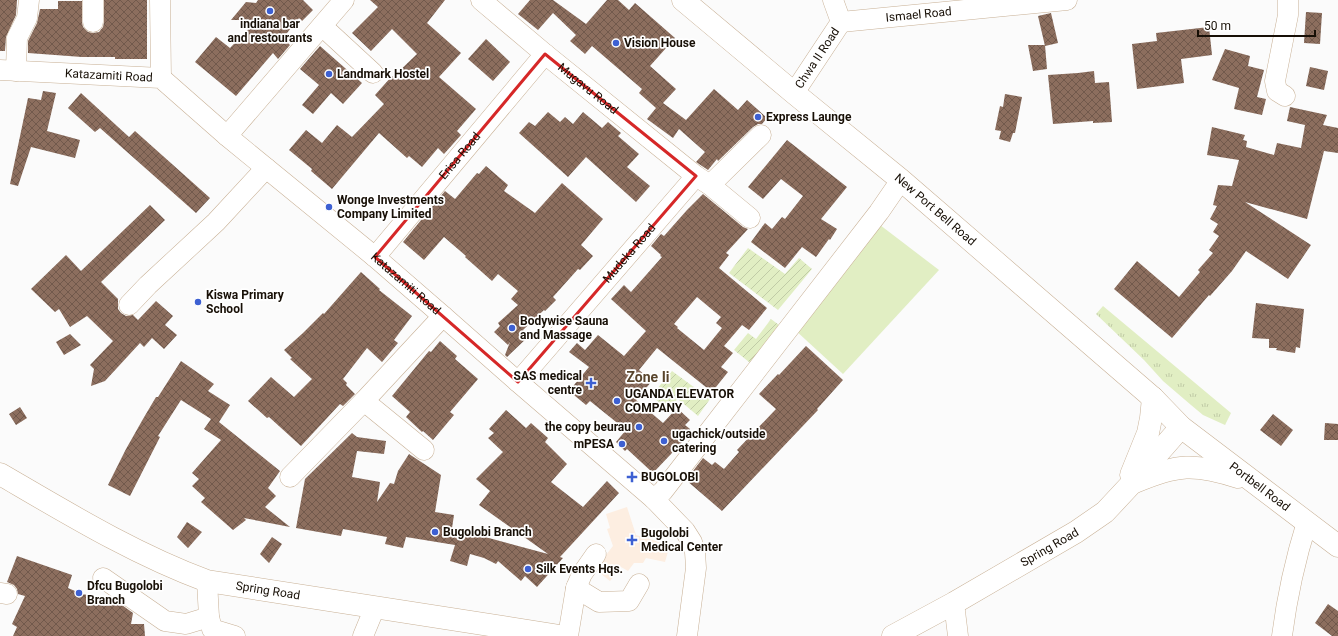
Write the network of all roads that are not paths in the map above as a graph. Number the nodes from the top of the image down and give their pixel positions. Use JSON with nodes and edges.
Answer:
{"nodes":[{"id":1,"x":29,"y":0,"type":"edge"},
{"id":2,"x":93,"y":0,"type":"edge"},
{"id":3,"x":160,"y":0,"type":"edge"},
{"id":4,"x":344,"y":0,"type":"edge"},
{"id":5,"x":481,"y":0,"type":"edge"},
{"id":6,"x":683,"y":0,"type":"edge"},
{"id":7,"x":833,"y":0,"type":"edge"},
{"id":8,"x":1067,"y":0,"type":"edge"},
{"id":9,"x":1288,"y":0,"type":"edge"},
{"id":10,"x":93,"y":22,"type":"dead end"},
{"id":11,"x":842,"y":22,"type":"junction"},
{"id":12,"x":322,"y":26,"type":"junction"},
{"id":13,"x":545,"y":54,"type":"junction"},
{"id":14,"x":8,"y":71,"type":"edge"},
{"id":15,"x":373,"y":73,"type":"dead end"},
{"id":16,"x":162,"y":78,"type":"junction"},
{"id":17,"x":794,"y":93,"type":"junction"},
{"id":18,"x":1285,"y":96,"type":"dead end"},
{"id":19,"x":761,"y":135,"type":"dead end"},
{"id":20,"x":227,"y":136,"type":"junction"},
{"id":21,"x":266,"y":168,"type":"junction"},
{"id":22,"x":703,"y":180,"type":"junction"},
{"id":23,"x":901,"y":180,"type":"junction"},
{"id":24,"x":750,"y":218,"type":"dead end"},
{"id":25,"x":375,"y":257,"type":"junction"},
{"id":26,"x":129,"y":306,"type":"dead end"},
{"id":27,"x":443,"y":316,"type":"junction"},
{"id":28,"x":518,"y":382,"type":"junction"},
{"id":29,"x":1153,"y":398,"type":"junction"},
{"id":30,"x":364,"y":401,"type":"junction"},
{"id":31,"x":1181,"y":427,"type":"junction"},
{"id":32,"x":424,"y":450,"type":"dead end"},
{"id":33,"x":0,"y":474,"type":"edge"},
{"id":34,"x":290,"y":477,"type":"dead end"},
{"id":35,"x":1253,"y":482,"type":"junction"},
{"id":36,"x":1128,"y":488,"type":"junction"},
{"id":37,"x":654,"y":499,"type":"junction"},
{"id":38,"x":1307,"y":522,"type":"junction"},
{"id":39,"x":1338,"y":546,"type":"edge"},
{"id":40,"x":596,"y":554,"type":"dead end"},
{"id":41,"x":103,"y":578,"type":"dead end"},
{"id":42,"x":208,"y":581,"type":"junction"},
{"id":43,"x":639,"y":584,"type":"dead end"},
{"id":44,"x":576,"y":588,"type":"junction"},
{"id":45,"x":954,"y":603,"type":"junction"},
{"id":46,"x":375,"y":607,"type":"junction"},
{"id":47,"x":208,"y":618,"type":"junction"},
{"id":48,"x":235,"y":636,"type":"edge"},
{"id":49,"x":363,"y":636,"type":"edge"},
{"id":50,"x":560,"y":636,"type":"edge"},
{"id":51,"x":568,"y":636,"type":"edge"},
{"id":52,"x":686,"y":636,"type":"edge"},
{"id":53,"x":893,"y":636,"type":"edge"},
{"id":54,"x":958,"y":636,"type":"edge"},
{"id":55,"x":1282,"y":636,"type":"edge"}],
"edges":[{"from":1,"to":14,"type":"street"},
{"from":2,"to":10,"type":"street"},
{"from":3,"to":16,"type":"street"},
{"from":4,"to":12,"type":"street"},
{"from":5,"to":13,"type":"street","name":"Mugavu Road"},
{"from":6,"to":17,"type":"main road","name":"New Port Bell Road"},
{"from":7,"to":11,"type":"street","name":"Chwa II Road"},
{"from":8,"to":11,"type":"street","name":"Ismael Road"},
{"from":9,"to":18,"type":"street"},
{"from":11,"to":17,"type":"street","name":"Chwa II Road"},
{"from":12,"to":15,"type":"street"},
{"from":12,"to":20,"type":"street"},
{"from":13,"to":22,"type":"street","name":"Mugavu Road"},
{"from":13,"to":25,"type":"street","name":"Erisa Road"},
{"from":14,"to":16,"type":"street","name":"Katazamiti Road"},
{"from":16,"to":20,"type":"street","name":"Katazamiti Road"},
{"from":17,"to":23,"type":"main road","name":"New Port Bell Road"},
{"from":19,"to":22,"type":"street","name":"Mudeka Road"},
{"from":20,"to":21,"type":"street","name":"Katazamiti Road"},
{"from":21,"to":25,"type":"street","name":"Katazamiti Road"},
{"from":21,"to":26,"type":"street"},
{"from":22,"to":24,"type":"street"},
{"from":22,"to":28,"type":"street","name":"Mudeka Road"},
{"from":23,"to":29,"type":"main road","name":"New Port Bell Road"},
{"from":23,"to":37,"type":"street"},
{"from":25,"to":27,"type":"street","name":"Katazamiti Road"},
{"from":27,"to":28,"type":"street","name":"Katazamiti Road"},
{"from":27,"to":30,"type":"street"},
{"from":28,"to":37,"type":"street","name":"Katazamiti Road"},
{"from":29,"to":31,"type":"main road","name":"New Port Bell Road"},
{"from":29,"to":36,"type":"main road"},
{"from":30,"to":32,"type":"street"},
{"from":30,"to":34,"type":"street"},
{"from":31,"to":35,"type":"main road","name":"Portbell Road"},
{"from":31,"to":36,"type":"main road","name":"Spring Road"},
{"from":33,"to":42,"type":"main road","name":"Spring Road"},
{"from":35,"to":36,"type":"main road"},
{"from":35,"to":38,"type":"main road","name":"Portbell Road"},
{"from":36,"to":45,"type":"main road","name":"Spring Road"},
{"from":37,"to":52,"type":"street","name":"Katazamiti Road"},
{"from":38,"to":39,"type":"main road","name":"Portbell Road"},
{"from":38,"to":55,"type":"street"},
{"from":40,"to":44,"type":"street"},
{"from":41,"to":47,"type":"street"},
{"from":42,"to":46,"type":"main road","name":"Spring Road"},
{"from":42,"to":47,"type":"street"},
{"from":43,"to":44,"type":"street"},
{"from":44,"to":51,"type":"street"},
{"from":45,"to":53,"type":"main road","name":"Spring Road"},
{"from":45,"to":54,"type":"street"},
{"from":46,"to":49,"type":"street"},
{"from":46,"to":50,"type":"main road","name":"Spring Road"},
{"from":47,"to":48,"type":"street"}]}
